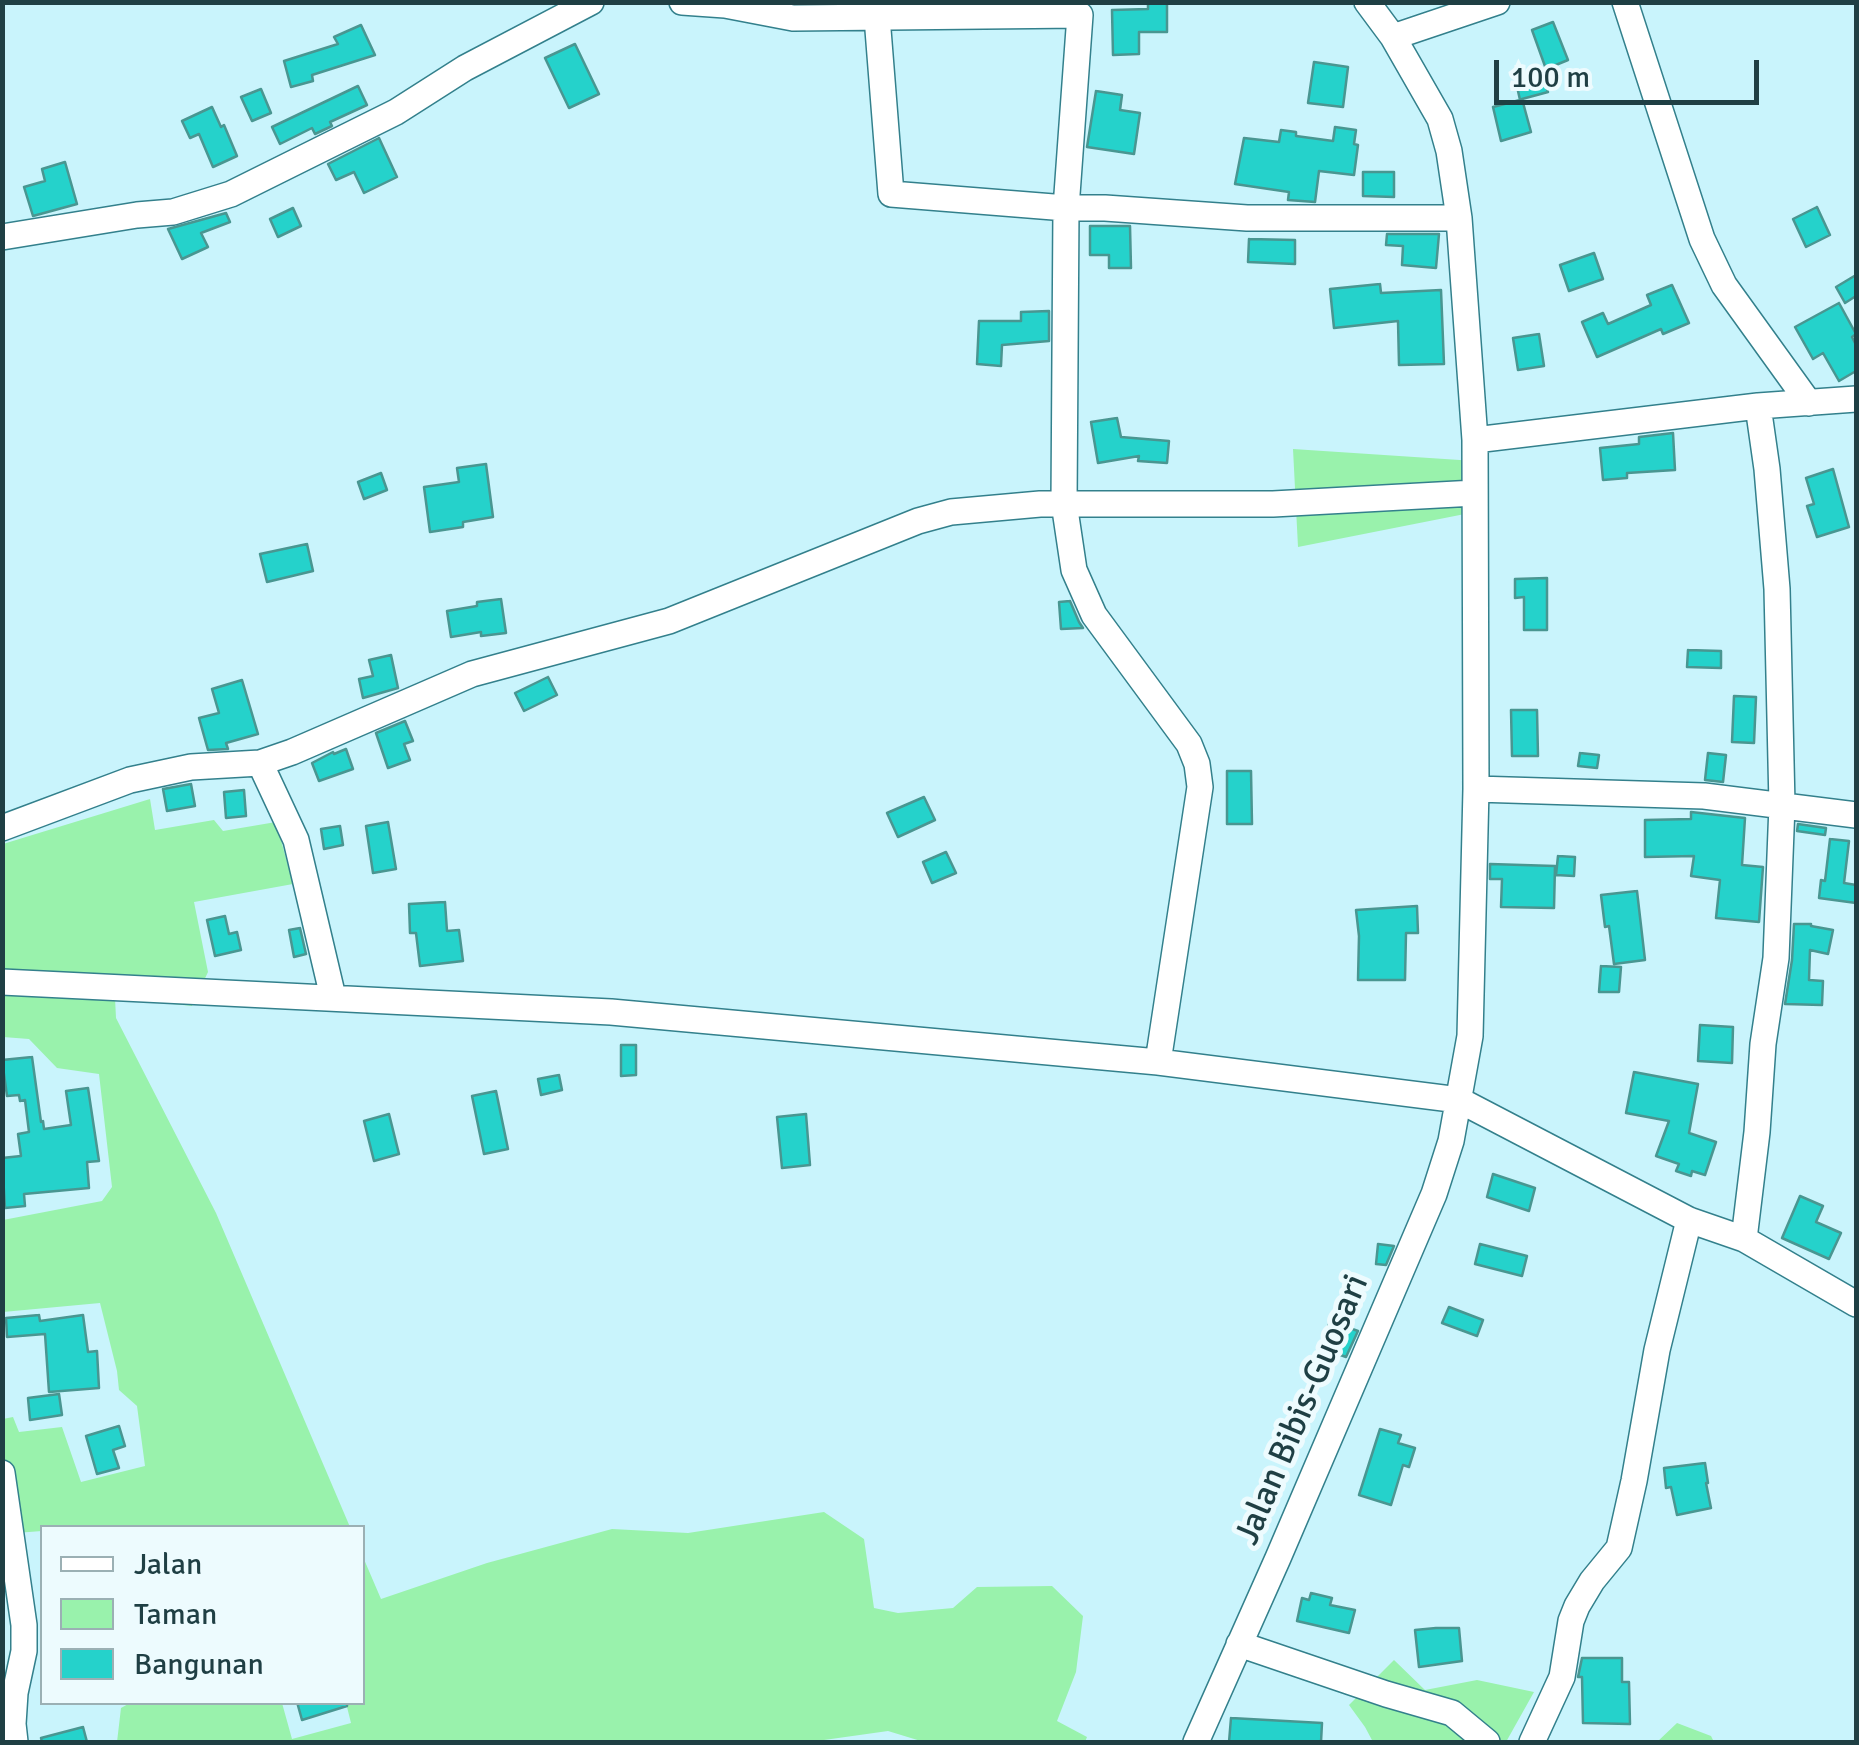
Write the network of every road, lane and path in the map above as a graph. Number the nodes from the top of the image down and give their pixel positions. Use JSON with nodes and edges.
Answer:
{"nodes":[{"id":1,"x":591,"y":2,"type":"edge"},
{"id":2,"x":682,"y":2,"type":"edge"},
{"id":3,"x":1367,"y":2,"type":"edge"},
{"id":4,"x":1497,"y":2,"type":"edge"},
{"id":5,"x":1625,"y":2,"type":"edge"},
{"id":6,"x":877,"y":17,"type":"junction"},
{"id":7,"x":1392,"y":36,"type":"junction"},
{"id":8,"x":1066,"y":208,"type":"junction"},
{"id":9,"x":1459,"y":218,"type":"junction"},
{"id":10,"x":2,"y":237,"type":"edge"},
{"id":11,"x":1856,"y":399,"type":"edge"},
{"id":12,"x":1809,"y":403,"type":"junction"},
{"id":13,"x":1758,"y":406,"type":"junction"},
{"id":14,"x":1474,"y":440,"type":"junction"},
{"id":15,"x":1475,"y":493,"type":"junction"},
{"id":16,"x":1064,"y":503,"type":"junction"},
{"id":17,"x":260,"y":763,"type":"junction"},
{"id":18,"x":1476,"y":788,"type":"junction"},
{"id":19,"x":1782,"y":804,"type":"junction"},
{"id":20,"x":1856,"y":814,"type":"edge"},
{"id":21,"x":2,"y":828,"type":"edge"},
{"id":22,"x":2,"y":982,"type":"edge"},
{"id":23,"x":333,"y":997,"type":"junction"},
{"id":24,"x":1158,"y":1062,"type":"junction"},
{"id":25,"x":1459,"y":1100,"type":"junction"},
{"id":26,"x":1689,"y":1220,"type":"junction"},
{"id":27,"x":1744,"y":1239,"type":"junction"},
{"id":28,"x":1856,"y":1304,"type":"edge"},
{"id":29,"x":2,"y":1473,"type":"edge"},
{"id":30,"x":1239,"y":1644,"type":"junction"},
{"id":31,"x":11,"y":1674,"type":"edge"},
{"id":32,"x":15,"y":1742,"type":"edge"},
{"id":33,"x":1196,"y":1742,"type":"edge"},
{"id":34,"x":1488,"y":1742,"type":"edge"},
{"id":35,"x":1532,"y":1742,"type":"edge"}],
"edges":[{"from":1,"to":10,"type":"street"},
{"from":2,"to":6,"type":"street"},
{"from":3,"to":7,"type":"street","name":"Jalan Bibis-Guosari"},
{"from":4,"to":7,"type":"street"},
{"from":5,"to":12,"type":"street"},
{"from":6,"to":8,"type":"street"},
{"from":6,"to":8,"type":"street"},
{"from":7,"to":9,"type":"street","name":"Jalan Bibis-Guosari"},
{"from":8,"to":9,"type":"street"},
{"from":8,"to":16,"type":"street"},
{"from":9,"to":14,"type":"street","name":"Jalan Bibis-Guosari"},
{"from":11,"to":12,"type":"street"},
{"from":12,"to":13,"type":"street"},
{"from":13,"to":14,"type":"street"},
{"from":13,"to":19,"type":"street"},
{"from":14,"to":15,"type":"street","name":"Jalan Bibis-Guosari"},
{"from":15,"to":16,"type":"street"},
{"from":15,"to":18,"type":"street","name":"Jalan Bibis-Guosari"},
{"from":16,"to":17,"type":"street"},
{"from":16,"to":24,"type":"street"},
{"from":17,"to":21,"type":"street"},
{"from":17,"to":23,"type":"street"},
{"from":18,"to":19,"type":"street"},
{"from":18,"to":25,"type":"street","name":"Jalan Bibis-Guosari"},
{"from":19,"to":20,"type":"street"},
{"from":19,"to":27,"type":"street"},
{"from":22,"to":23,"type":"street"},
{"from":23,"to":24,"type":"street"},
{"from":24,"to":25,"type":"street"},
{"from":25,"to":26,"type":"street"},
{"from":25,"to":30,"type":"street","name":"Jalan Bibis-Guosari"},
{"from":26,"to":27,"type":"street"},
{"from":26,"to":35,"type":"street"},
{"from":27,"to":28,"type":"street"},
{"from":29,"to":31,"type":"street"},
{"from":30,"to":33,"type":"street","name":"Jalan Bibis-Guosari"},
{"from":30,"to":34,"type":"street"},
{"from":31,"to":32,"type":"street"}]}
